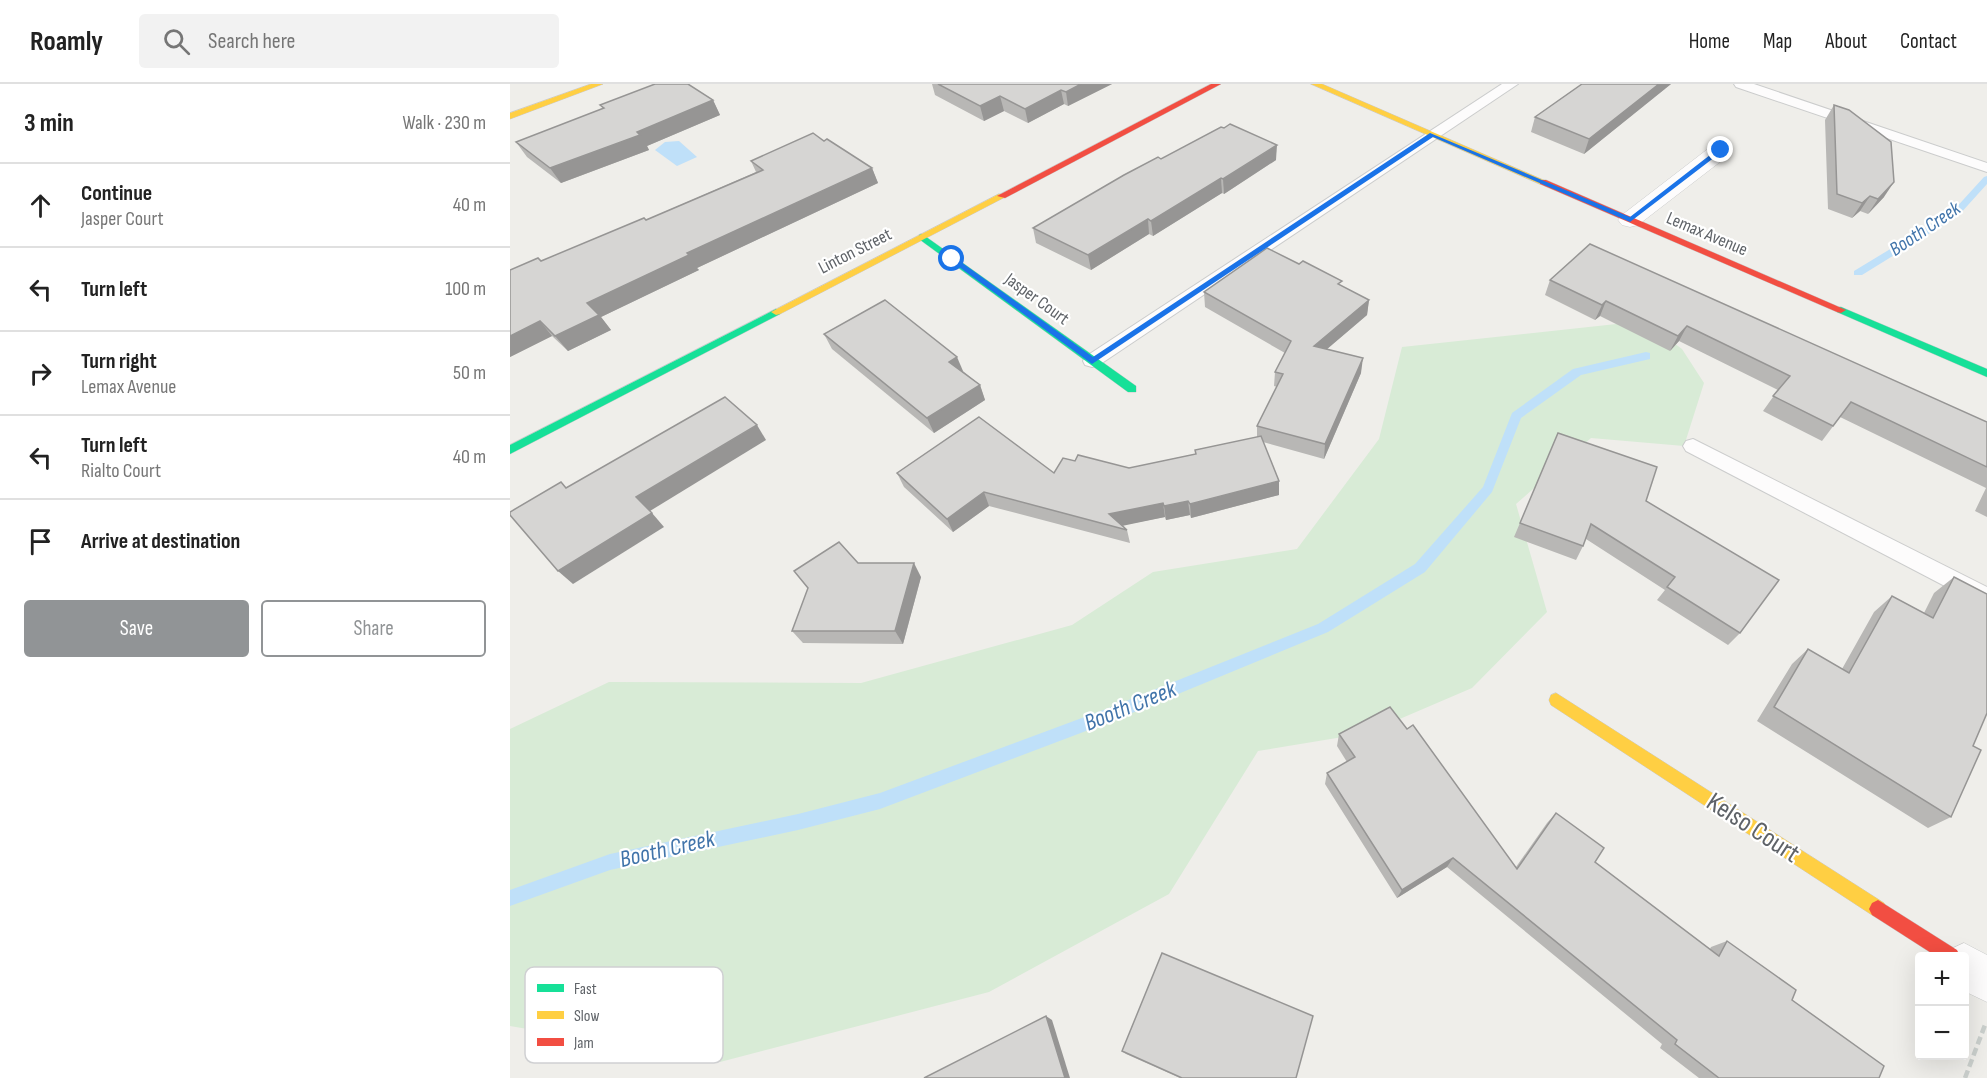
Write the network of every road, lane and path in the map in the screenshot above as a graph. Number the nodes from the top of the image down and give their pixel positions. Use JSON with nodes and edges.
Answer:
{"nodes":[{"id":1,"x":599,"y":84,"type":"edge"},
{"id":2,"x":1217,"y":84,"type":"edge"},
{"id":3,"x":1315,"y":84,"type":"edge"},
{"id":4,"x":1511,"y":84,"type":"edge"},
{"id":5,"x":1741,"y":84,"type":"edge"},
{"id":6,"x":510,"y":116,"type":"edge"},
{"id":7,"x":1433,"y":134,"type":"junction"},
{"id":8,"x":1721,"y":150,"type":"dead end"},
{"id":9,"x":1987,"y":168,"type":"edge"},
{"id":10,"x":1630,"y":220,"type":"junction"},
{"id":11,"x":922,"y":237,"type":"junction"},
{"id":12,"x":1092,"y":361,"type":"junction"},
{"id":13,"x":1987,"y":373,"type":"edge"},
{"id":14,"x":1132,"y":389,"type":"dead end"},
{"id":15,"x":1693,"y":446,"type":"dead end"},
{"id":16,"x":510,"y":450,"type":"edge"},
{"id":17,"x":1987,"y":598,"type":"edge"},
{"id":18,"x":1556,"y":700,"type":"dead end"},
{"id":19,"x":1943,"y":952,"type":"edge"},
{"id":20,"x":1969,"y":968,"type":"edge"},
{"id":21,"x":1987,"y":980,"type":"edge"},
{"id":22,"x":1987,"y":1018,"type":"edge"},
{"id":23,"x":1965,"y":1078,"type":"edge"}],
"edges":[{"from":1,"to":6,"type":"street"},
{"from":2,"to":11,"type":"street","name":"Linton Street"},
{"from":3,"to":7,"type":"street","name":"Lemax Avenue"},
{"from":4,"to":7,"type":"lane"},
{"from":5,"to":9,"type":"lane"},
{"from":7,"to":10,"type":"street","name":"Lemax Avenue"},
{"from":7,"to":12,"type":"lane"},
{"from":8,"to":10,"type":"street"},
{"from":10,"to":13,"type":"street","name":"Lemax Avenue"},
{"from":11,"to":12,"type":"street","name":"Jasper Court"},
{"from":11,"to":16,"type":"street","name":"Linton Street"},
{"from":12,"to":14,"type":"street","name":"Jasper Court"},
{"from":15,"to":17,"type":"lane"},
{"from":18,"to":19,"type":"street","name":"Kelso Court"},
{"from":20,"to":21,"type":"street"},
{"from":22,"to":23,"type":"path"}]}
